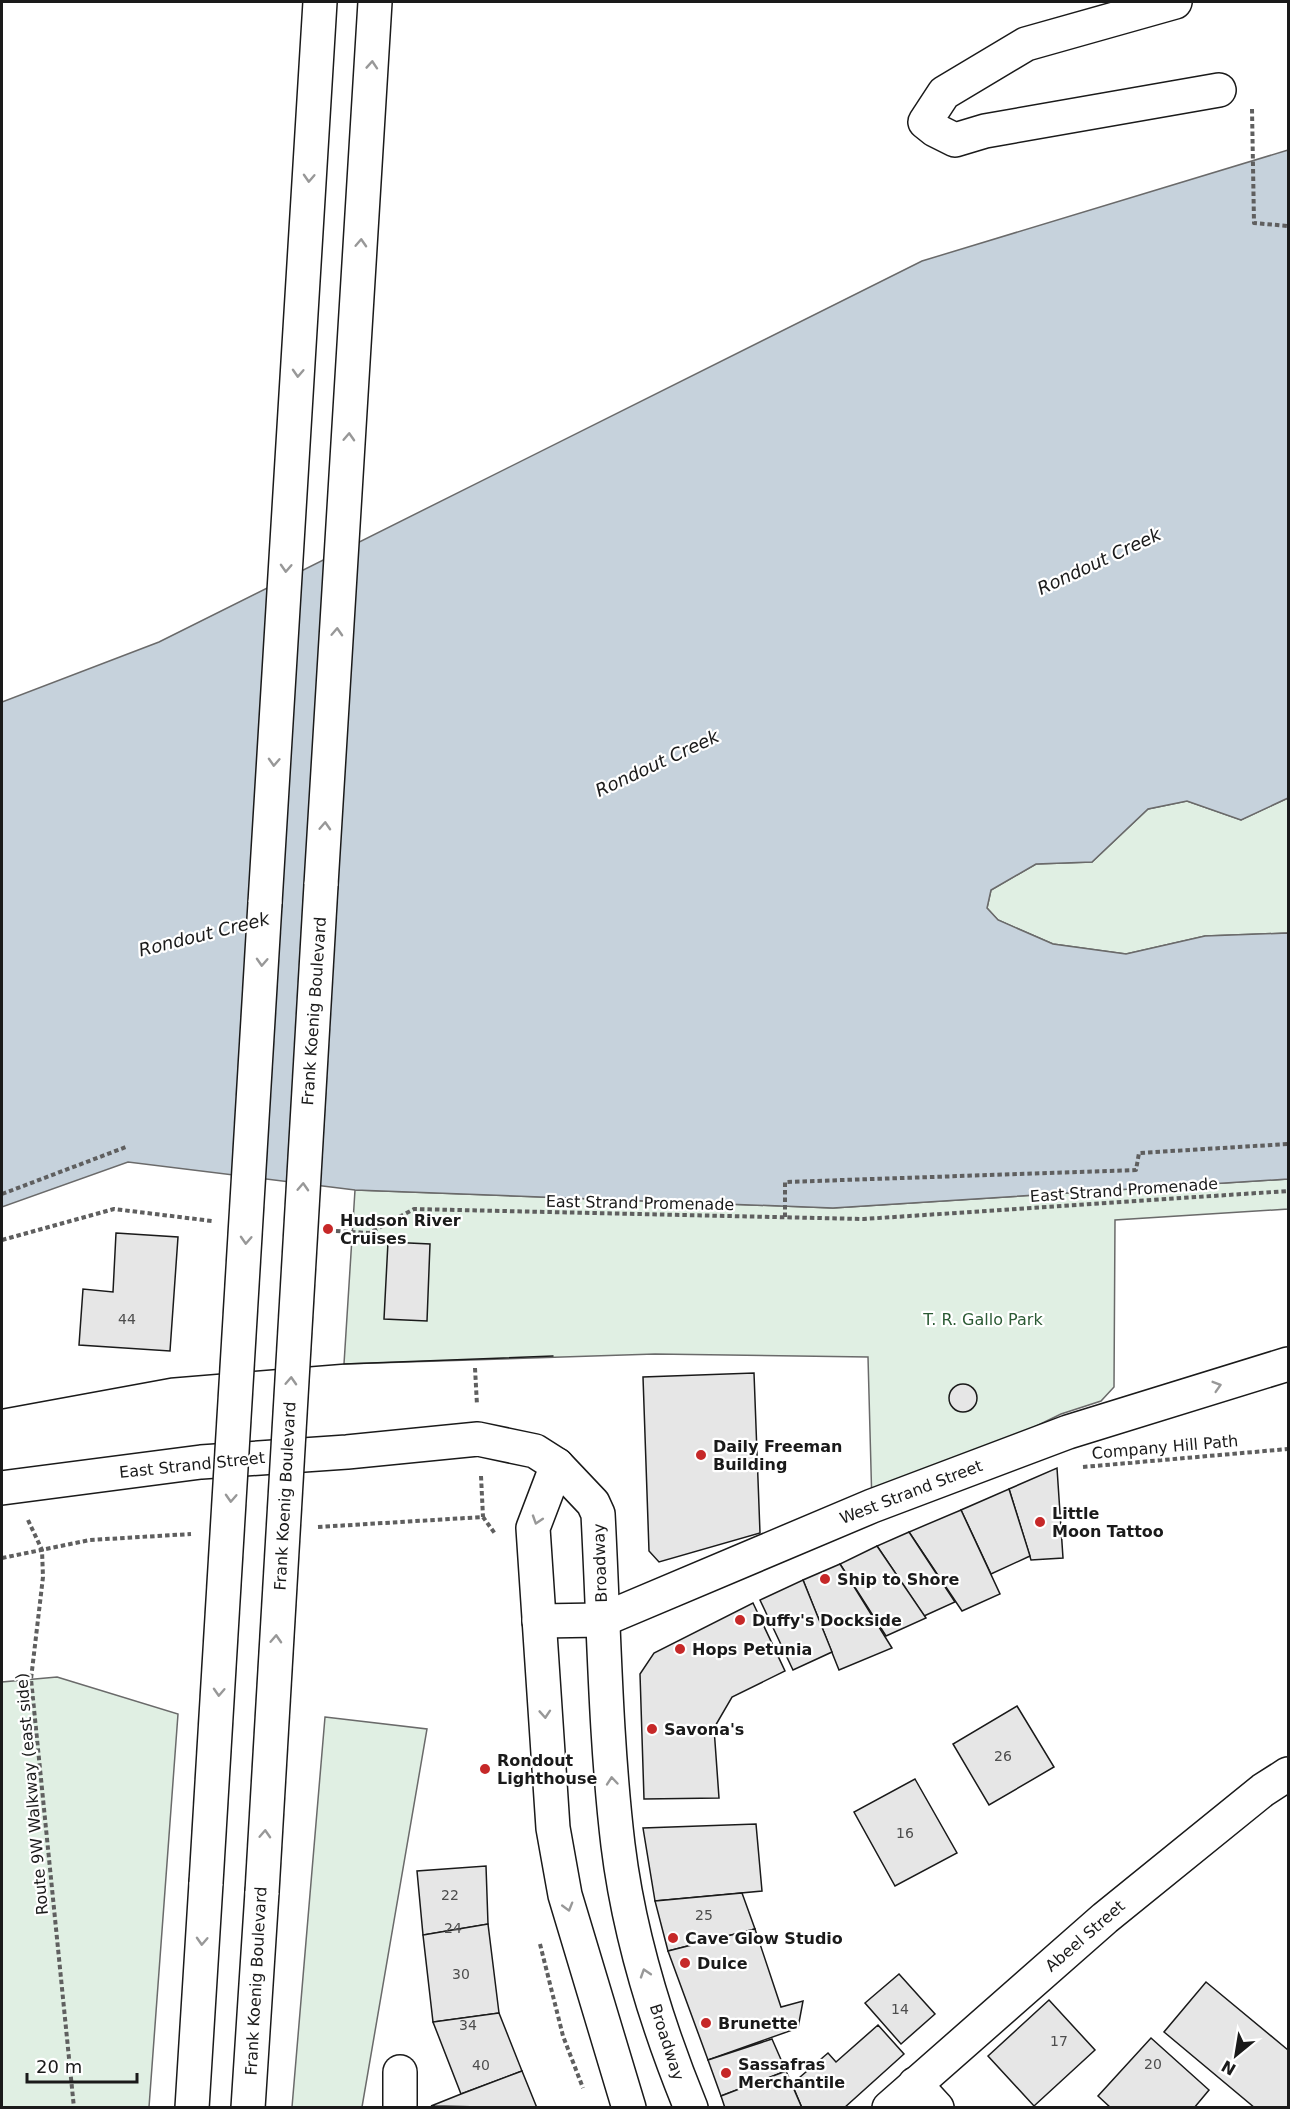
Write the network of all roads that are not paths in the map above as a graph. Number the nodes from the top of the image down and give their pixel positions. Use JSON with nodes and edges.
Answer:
{"nodes":[{"id":1,"x":320,"y":2,"type":"edge"},
{"id":2,"x":375,"y":2,"type":"edge"},
{"id":3,"x":1175,"y":2,"type":"edge"},
{"id":4,"x":1219,"y":90,"type":"dead end"},
{"id":5,"x":1288,"y":1364,"type":"edge"},
{"id":6,"x":557,"y":1465,"type":"junction"},
{"id":7,"x":6,"y":1487,"type":"edge"},
{"id":8,"x":602,"y":1620,"type":"junction"},
{"id":9,"x":539,"y":1621,"type":"junction"},
{"id":10,"x":1288,"y":1774,"type":"edge"},
{"id":11,"x":400,"y":2072,"type":"dead end"},
{"id":12,"x":926,"y":2096,"type":"edge"},
{"id":13,"x":192,"y":2108,"type":"edge"},
{"id":14,"x":248,"y":2108,"type":"edge"},
{"id":15,"x":400,"y":2108,"type":"edge"},
{"id":16,"x":629,"y":2108,"type":"edge"},
{"id":17,"x":691,"y":2108,"type":"edge"},
{"id":18,"x":889,"y":2108,"type":"edge"}],
"edges":[{"from":1,"to":13,"type":"main road","one_way":true,"bridge":true},
{"from":14,"to":2,"type":"main road","name":"Frank Koenig Boulevard","one_way":true,"bridge":true},
{"from":3,"to":4,"type":"main road"},
{"from":8,"to":5,"type":"main road","name":"West Strand Street","one_way":true},
{"from":6,"to":7,"type":"main road","name":"East Strand Street"},
{"from":6,"to":8,"type":"main road","name":"Broadway"},
{"from":6,"to":9,"type":"main road","one_way":true},
{"from":8,"to":9,"type":"main road","name":"West Strand Street"},
{"from":17,"to":8,"type":"main road","name":"Broadway","one_way":true},
{"from":9,"to":16,"type":"main road","one_way":true},
{"from":10,"to":12,"type":"main road","name":"Abeel Street"},
{"from":11,"to":15,"type":"main road"},
{"from":12,"to":18,"type":"main road","name":"Abeel Street"}]}
